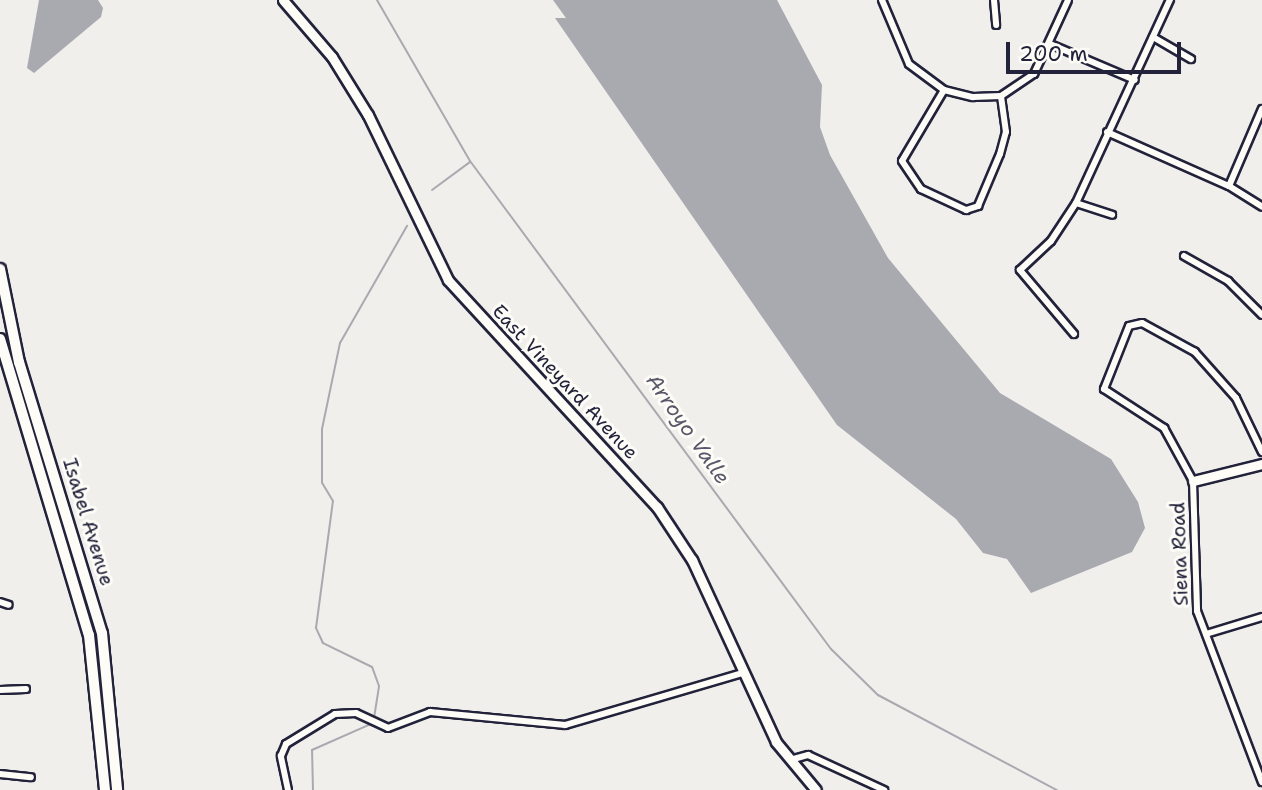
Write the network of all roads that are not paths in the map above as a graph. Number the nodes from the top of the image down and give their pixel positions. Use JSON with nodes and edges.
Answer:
{"nodes":[{"id":1,"x":283,"y":0,"type":"edge"},
{"id":2,"x":882,"y":0,"type":"edge"},
{"id":3,"x":994,"y":0,"type":"edge"},
{"id":4,"x":1069,"y":0,"type":"edge"},
{"id":5,"x":1170,"y":0,"type":"edge"},
{"id":6,"x":996,"y":25,"type":"dead end"},
{"id":7,"x":1153,"y":37,"type":"junction"},
{"id":8,"x":1051,"y":44,"type":"junction"},
{"id":9,"x":1191,"y":59,"type":"dead end"},
{"id":10,"x":1135,"y":80,"type":"junction"},
{"id":11,"x":944,"y":90,"type":"junction"},
{"id":12,"x":1001,"y":96,"type":"junction"},
{"id":13,"x":1262,"y":109,"type":"edge"},
{"id":14,"x":1107,"y":132,"type":"junction"},
{"id":15,"x":1229,"y":186,"type":"junction"},
{"id":16,"x":1076,"y":203,"type":"junction"},
{"id":17,"x":1262,"y":207,"type":"edge"},
{"id":18,"x":1112,"y":215,"type":"dead end"},
{"id":19,"x":1184,"y":256,"type":"dead end"},
{"id":20,"x":0,"y":269,"type":"edge"},
{"id":21,"x":1262,"y":315,"type":"edge"},
{"id":22,"x":1074,"y":334,"type":"dead end"},
{"id":23,"x":0,"y":339,"type":"edge"},
{"id":24,"x":1262,"y":452,"type":"edge"},
{"id":25,"x":1262,"y":464,"type":"edge"},
{"id":26,"x":1193,"y":481,"type":"junction"},
{"id":27,"x":0,"y":602,"type":"edge"},
{"id":28,"x":9,"y":605,"type":"dead end"},
{"id":29,"x":1262,"y":617,"type":"edge"},
{"id":30,"x":1206,"y":634,"type":"junction"},
{"id":31,"x":743,"y":673,"type":"junction"},
{"id":32,"x":26,"y":689,"type":"dead end"},
{"id":33,"x":0,"y":690,"type":"edge"},
{"id":34,"x":789,"y":761,"type":"junction"},
{"id":35,"x":0,"y":774,"type":"edge"},
{"id":36,"x":31,"y":777,"type":"dead end"},
{"id":37,"x":1261,"y":782,"type":"edge"},
{"id":38,"x":105,"y":790,"type":"edge"},
{"id":39,"x":117,"y":790,"type":"edge"},
{"id":40,"x":288,"y":790,"type":"edge"},
{"id":41,"x":816,"y":790,"type":"edge"},
{"id":42,"x":884,"y":790,"type":"edge"}],
"edges":[{"from":1,"to":31,"type":"street","name":"East Vineyard Avenue"},
{"from":2,"to":11,"type":"street"},
{"from":3,"to":6,"type":"street"},
{"from":4,"to":8,"type":"street"},
{"from":5,"to":7,"type":"street"},
{"from":7,"to":9,"type":"street"},
{"from":7,"to":10,"type":"street"},
{"from":8,"to":10,"type":"street"},
{"from":8,"to":12,"type":"street"},
{"from":10,"to":14,"type":"street"},
{"from":11,"to":12,"type":"street"},
{"from":11,"to":12,"type":"street"},
{"from":13,"to":15,"type":"street"},
{"from":14,"to":15,"type":"street"},
{"from":14,"to":16,"type":"street"},
{"from":15,"to":17,"type":"street"},
{"from":16,"to":18,"type":"street"},
{"from":16,"to":22,"type":"street"},
{"from":19,"to":21,"type":"street"},
{"from":20,"to":39,"type":"highway","name":"Isabel Avenue"},
{"from":23,"to":38,"type":"highway","name":"Isabel Avenue"},
{"from":24,"to":26,"type":"street"},
{"from":25,"to":26,"type":"street"},
{"from":26,"to":30,"type":"street","name":"Siena Road"},
{"from":27,"to":28,"type":"street"},
{"from":29,"to":30,"type":"street"},
{"from":30,"to":37,"type":"street","name":"Siena Road"},
{"from":31,"to":34,"type":"street","name":"East Vineyard Avenue"},
{"from":31,"to":40,"type":"street"},
{"from":32,"to":33,"type":"street"},
{"from":34,"to":41,"type":"street","name":"East Vineyard Avenue"},
{"from":34,"to":42,"type":"street"},
{"from":35,"to":36,"type":"street"}]}
